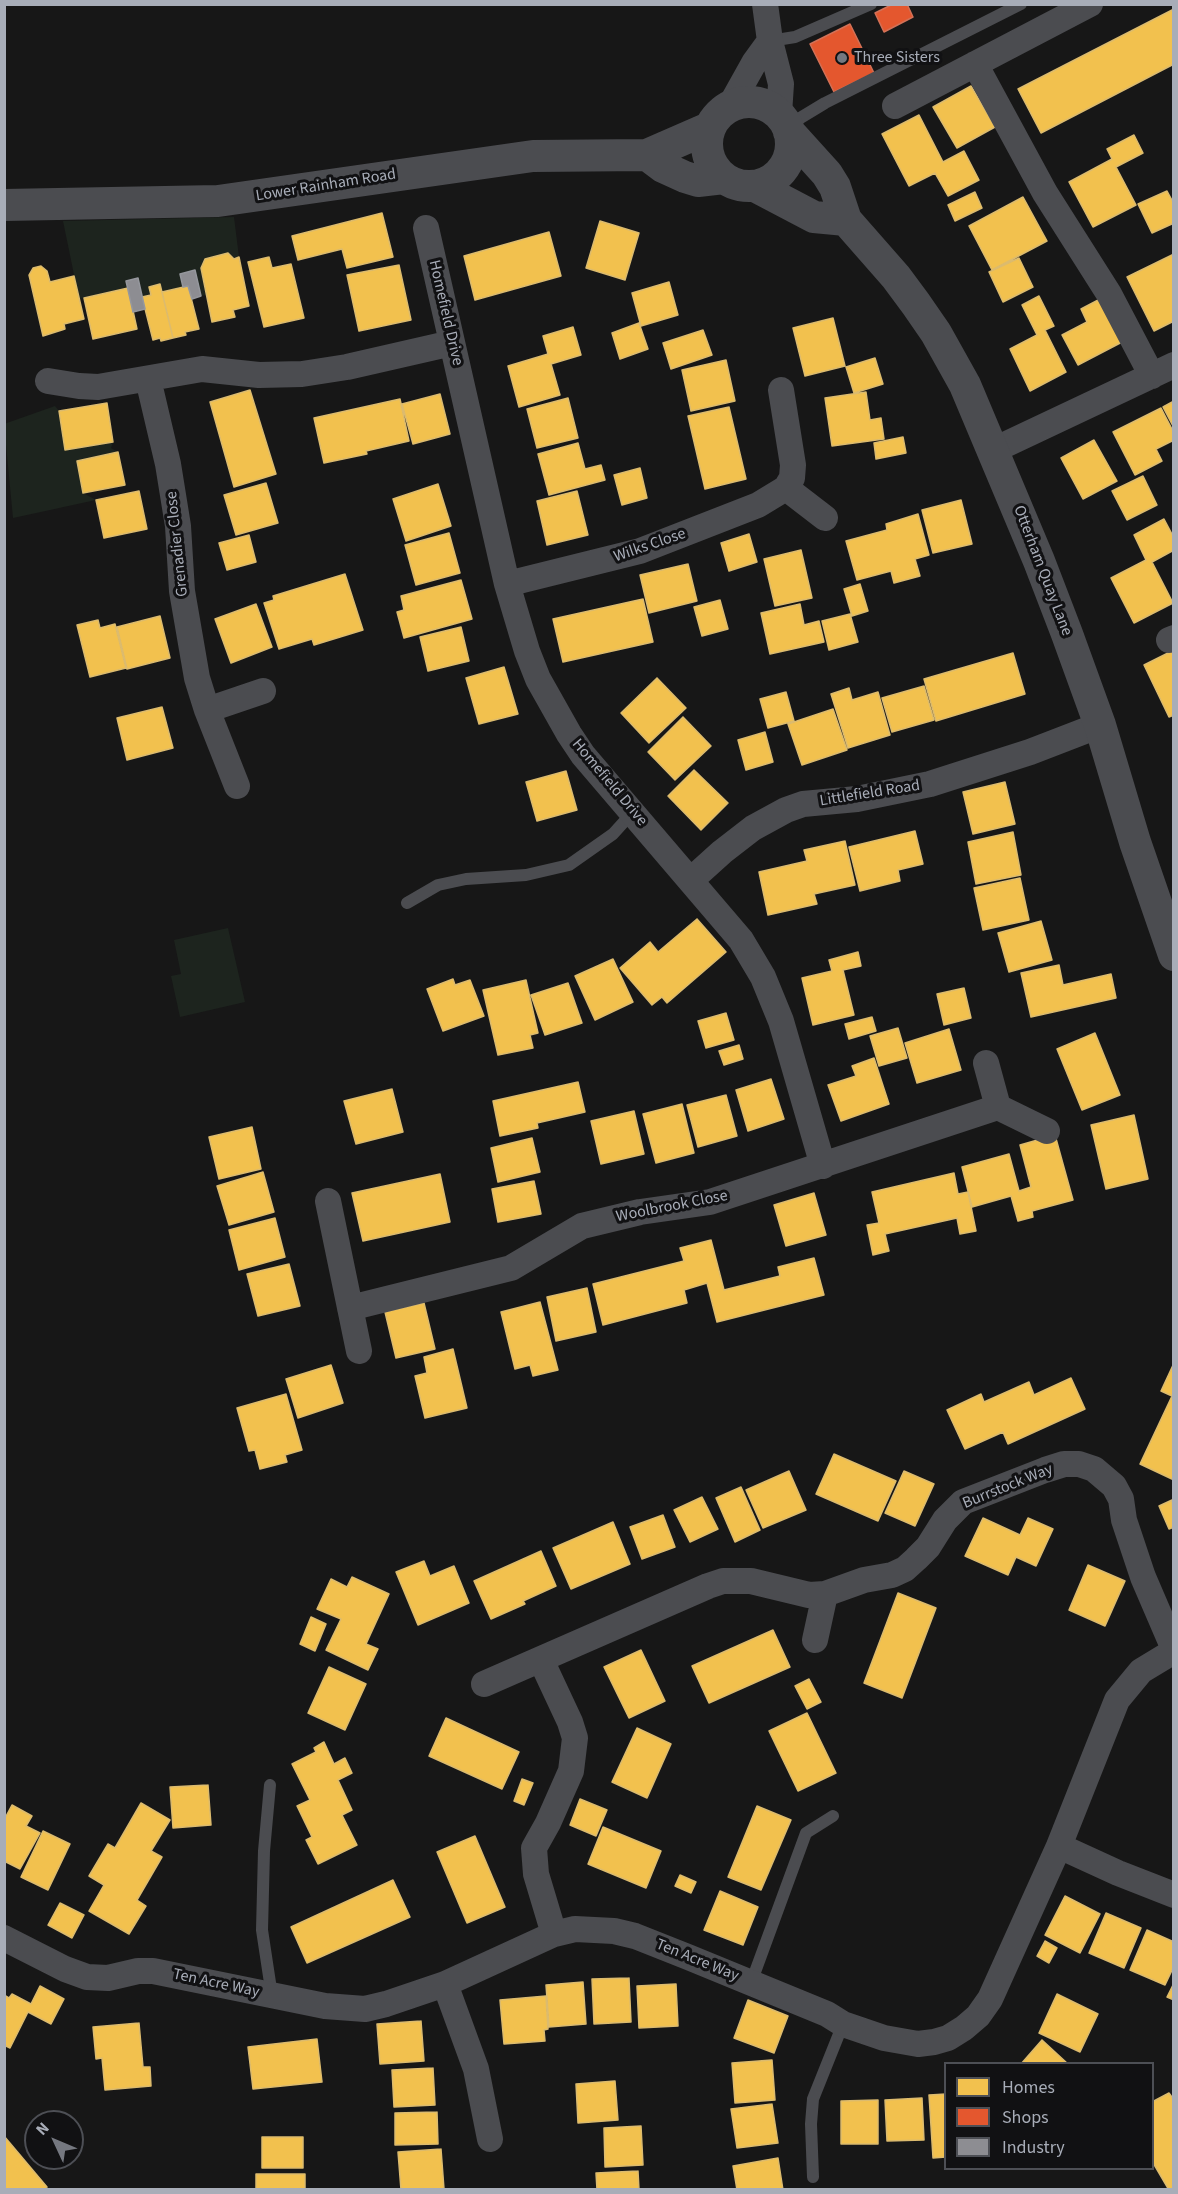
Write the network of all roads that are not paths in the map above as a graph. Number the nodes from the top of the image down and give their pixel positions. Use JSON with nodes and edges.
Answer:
{"nodes":[{"id":1,"x":765,"y":4,"type":"edge"},
{"id":2,"x":871,"y":4,"type":"edge"},
{"id":3,"x":1021,"y":4,"type":"edge"},
{"id":4,"x":1090,"y":4,"type":"edge"},
{"id":5,"x":770,"y":41,"type":"junction"},
{"id":6,"x":975,"y":64,"type":"junction"},
{"id":7,"x":895,"y":106,"type":"dead end"},
{"id":8,"x":720,"y":117,"type":"junction"},
{"id":9,"x":785,"y":124,"type":"junction"},
{"id":10,"x":647,"y":155,"type":"junction"},
{"id":11,"x":724,"y":178,"type":"junction"},
{"id":12,"x":755,"y":186,"type":"junction"},
{"id":13,"x":4,"y":205,"type":"edge"},
{"id":14,"x":846,"y":220,"type":"junction"},
{"id":15,"x":426,"y":228,"type":"dead end"},
{"id":16,"x":452,"y":343,"type":"junction"},
{"id":17,"x":1163,"y":370,"type":"edge"},
{"id":18,"x":148,"y":378,"type":"junction"},
{"id":19,"x":48,"y":381,"type":"dead end"},
{"id":20,"x":781,"y":390,"type":"dead end"},
{"id":21,"x":994,"y":450,"type":"junction"},
{"id":22,"x":786,"y":488,"type":"junction"},
{"id":23,"x":825,"y":518,"type":"dead end"},
{"id":24,"x":507,"y":584,"type":"junction"},
{"id":25,"x":263,"y":691,"type":"dead end"},
{"id":26,"x":207,"y":710,"type":"junction"},
{"id":27,"x":1100,"y":725,"type":"junction"},
{"id":28,"x":237,"y":786,"type":"dead end"},
{"id":29,"x":632,"y":813,"type":"junction"},
{"id":30,"x":691,"y":880,"type":"junction"},
{"id":31,"x":407,"y":903,"type":"dead end"},
{"id":32,"x":1173,"y":955,"type":"edge"},
{"id":33,"x":986,"y":1063,"type":"dead end"},
{"id":34,"x":998,"y":1107,"type":"junction"},
{"id":35,"x":1047,"y":1131,"type":"dead end"},
{"id":36,"x":823,"y":1166,"type":"junction"},
{"id":37,"x":328,"y":1201,"type":"dead end"},
{"id":38,"x":350,"y":1308,"type":"junction"},
{"id":39,"x":358,"y":1351,"type":"dead end"},
{"id":40,"x":825,"y":1594,"type":"junction"},
{"id":41,"x":815,"y":1640,"type":"dead end"},
{"id":42,"x":1173,"y":1650,"type":"edge"},
{"id":43,"x":541,"y":1660,"type":"junction"},
{"id":44,"x":484,"y":1684,"type":"dead end"},
{"id":45,"x":270,"y":1785,"type":"dead end"},
{"id":46,"x":833,"y":1816,"type":"dead end"},
{"id":47,"x":1059,"y":1846,"type":"junction"},
{"id":48,"x":1173,"y":1895,"type":"edge"},
{"id":49,"x":554,"y":1934,"type":"junction"},
{"id":50,"x":4,"y":1938,"type":"edge"},
{"id":51,"x":751,"y":1983,"type":"junction"},
{"id":52,"x":445,"y":1984,"type":"junction"},
{"id":53,"x":272,"y":1996,"type":"junction"},
{"id":54,"x":843,"y":2024,"type":"junction"},
{"id":55,"x":490,"y":2139,"type":"dead end"},
{"id":56,"x":813,"y":2177,"type":"dead end"}],
"edges":[{"from":1,"to":5,"type":"street"},
{"from":2,"to":5,"type":"lane"},
{"from":3,"to":9,"type":"lane"},
{"from":4,"to":6,"type":"street"},
{"from":5,"to":8,"type":"street"},
{"from":5,"to":9,"type":"street"},
{"from":6,"to":7,"type":"street"},
{"from":6,"to":17,"type":"street"},
{"from":8,"to":9,"type":"street"},
{"from":8,"to":10,"type":"street","name":"Lower Rainham Road"},
{"from":8,"to":11,"type":"street"},
{"from":9,"to":12,"type":"street"},
{"from":9,"to":14,"type":"street","name":"Otterham Quay Lane"},
{"from":10,"to":11,"type":"street"},
{"from":10,"to":13,"type":"street","name":"Lower Rainham Road"},
{"from":11,"to":12,"type":"street"},
{"from":12,"to":14,"type":"street"},
{"from":14,"to":21,"type":"street","name":"Otterham Quay Lane"},
{"from":15,"to":16,"type":"street","name":"Homefield Drive"},
{"from":16,"to":18,"type":"street"},
{"from":16,"to":24,"type":"street","name":"Homefield Drive"},
{"from":17,"to":21,"type":"street"},
{"from":18,"to":19,"type":"street"},
{"from":18,"to":26,"type":"street","name":"Grenadier Close"},
{"from":20,"to":22,"type":"street"},
{"from":21,"to":27,"type":"street","name":"Otterham Quay Lane"},
{"from":22,"to":23,"type":"street"},
{"from":22,"to":24,"type":"street","name":"Wilks Close"},
{"from":24,"to":29,"type":"street","name":"Homefield Drive"},
{"from":25,"to":26,"type":"street"},
{"from":26,"to":28,"type":"street","name":"Grenadier Close"},
{"from":27,"to":30,"type":"street","name":"Littlefield Road"},
{"from":27,"to":32,"type":"street","name":"Otterham Quay Lane"},
{"from":29,"to":30,"type":"street","name":"Homefield Drive"},
{"from":29,"to":31,"type":"lane"},
{"from":30,"to":36,"type":"street","name":"Homefield Drive"},
{"from":33,"to":34,"type":"street"},
{"from":34,"to":35,"type":"street"},
{"from":34,"to":36,"type":"street","name":"Woolbrook Close"},
{"from":36,"to":38,"type":"street","name":"Woolbrook Close"},
{"from":37,"to":38,"type":"street"},
{"from":38,"to":39,"type":"street"},
{"from":40,"to":41,"type":"street"},
{"from":40,"to":42,"type":"street","name":"Burrstock Way"},
{"from":40,"to":43,"type":"street","name":"Burrstock Way"},
{"from":42,"to":47,"type":"street","name":"Ten Acre Way"},
{"from":43,"to":44,"type":"street","name":"Burrstock Way"},
{"from":43,"to":49,"type":"street"},
{"from":45,"to":53,"type":"lane"},
{"from":46,"to":51,"type":"lane"},
{"from":47,"to":48,"type":"street"},
{"from":47,"to":54,"type":"street","name":"Ten Acre Way"},
{"from":49,"to":51,"type":"street","name":"Ten Acre Way"},
{"from":49,"to":52,"type":"street","name":"Ten Acre Way"},
{"from":50,"to":53,"type":"street","name":"Ten Acre Way"},
{"from":51,"to":54,"type":"street","name":"Ten Acre Way"},
{"from":52,"to":53,"type":"street","name":"Ten Acre Way"},
{"from":52,"to":55,"type":"street"},
{"from":54,"to":56,"type":"lane"}]}
